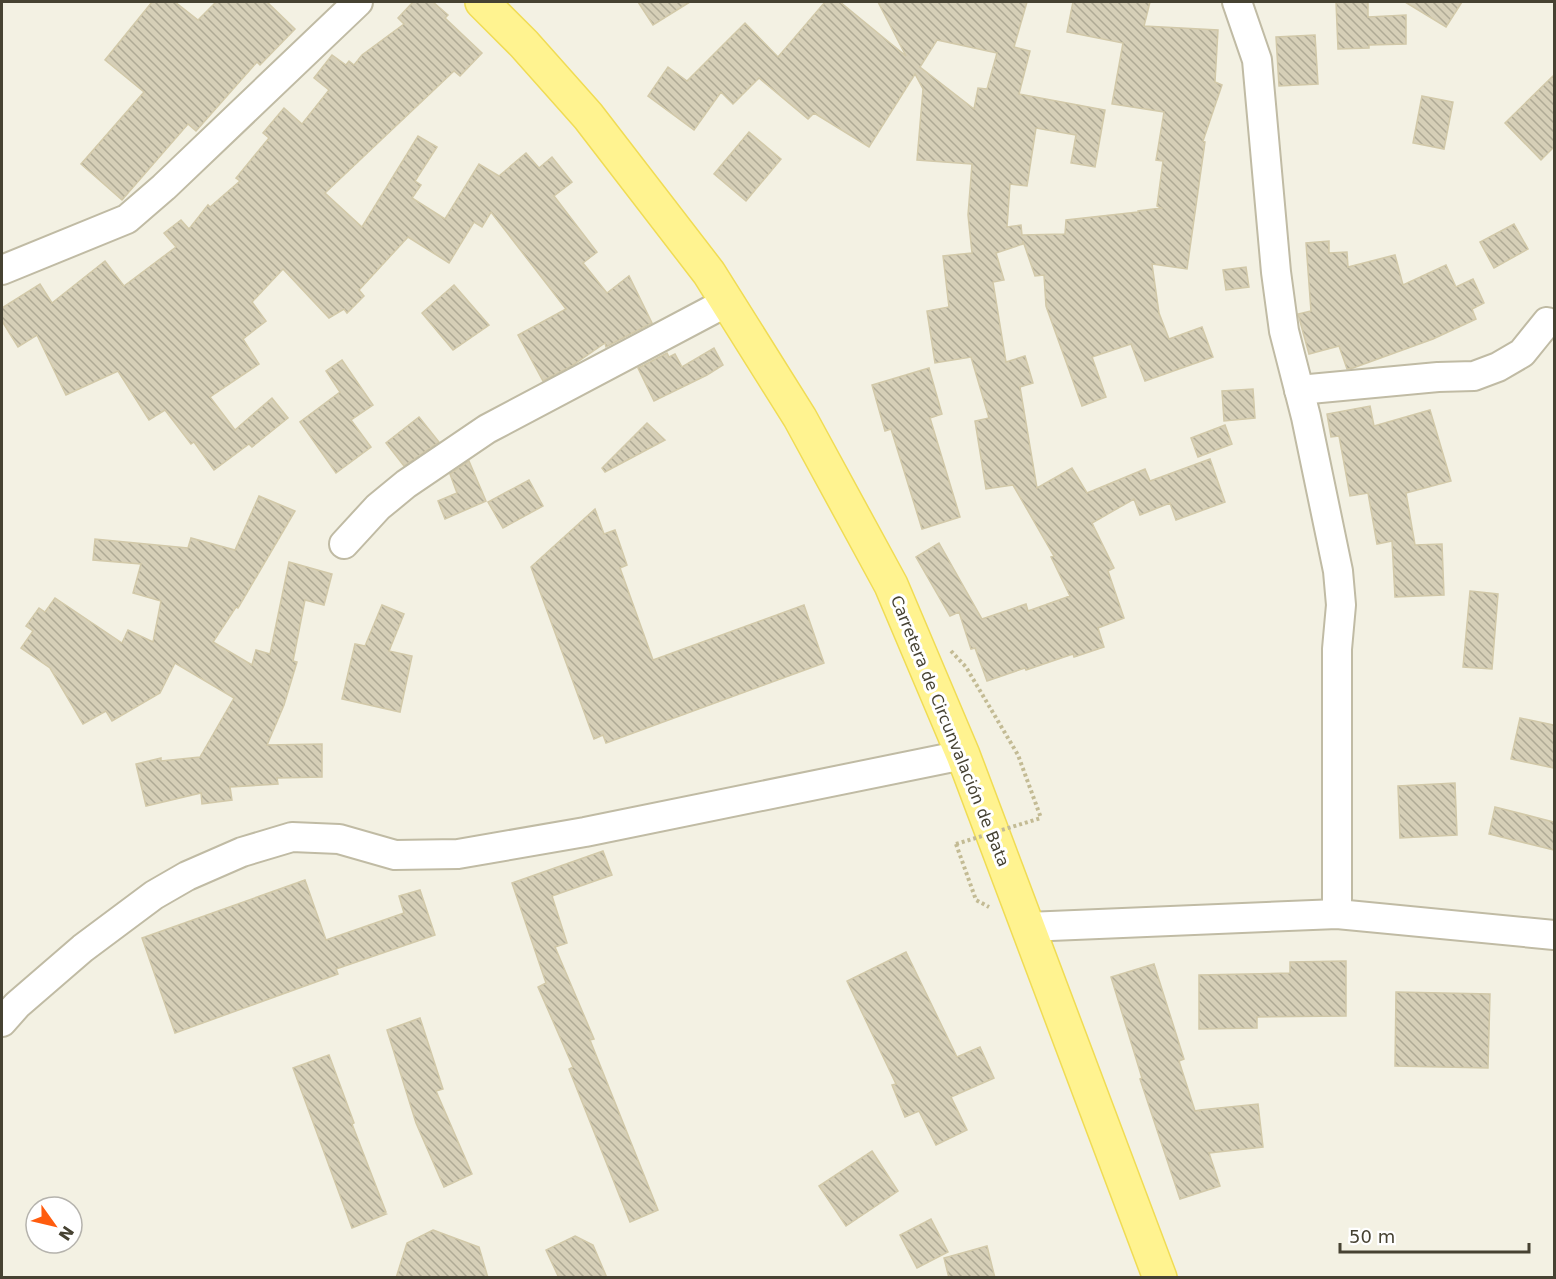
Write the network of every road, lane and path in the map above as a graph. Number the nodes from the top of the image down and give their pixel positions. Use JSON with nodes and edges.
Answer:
{"nodes":[{"id":1,"x":358,"y":2,"type":"edge"},
{"id":2,"x":482,"y":2,"type":"edge"},
{"id":3,"x":1237,"y":2,"type":"edge"},
{"id":4,"x":2,"y":270,"type":"edge"},
{"id":5,"x":727,"y":302,"type":"junction"},
{"id":6,"x":1547,"y":322,"type":"dead end"},
{"id":7,"x":1299,"y":390,"type":"junction"},
{"id":8,"x":344,"y":544,"type":"dead end"},
{"id":9,"x":963,"y":755,"type":"junction"},
{"id":10,"x":1018,"y":755,"type":"dead end"},
{"id":11,"x":976,"y":900,"type":"dead end"},
{"id":12,"x":1337,"y":914,"type":"junction"},
{"id":13,"x":1027,"y":927,"type":"junction"},
{"id":14,"x":1554,"y":935,"type":"edge"},
{"id":15,"x":2,"y":1022,"type":"edge"},
{"id":16,"x":1160,"y":1278,"type":"edge"}],
"edges":[{"from":1,"to":4,"type":"street"},
{"from":2,"to":5,"type":"main road","name":"Carretera de Circunvalación de Bata"},
{"from":3,"to":7,"type":"street"},
{"from":5,"to":8,"type":"street"},
{"from":5,"to":9,"type":"main road","name":"Carretera de Circunvalación de Bata"},
{"from":6,"to":7,"type":"street"},
{"from":7,"to":12,"type":"street"},
{"from":9,"to":13,"type":"main road","name":"Carretera de Circunvalación de Bata"},
{"from":9,"to":15,"type":"street"},
{"from":10,"to":11,"type":"path","bridge":true},
{"from":12,"to":13,"type":"street"},
{"from":12,"to":14,"type":"street"},
{"from":13,"to":16,"type":"main road","name":"Carretera de Circunvalación de Bata"}]}
